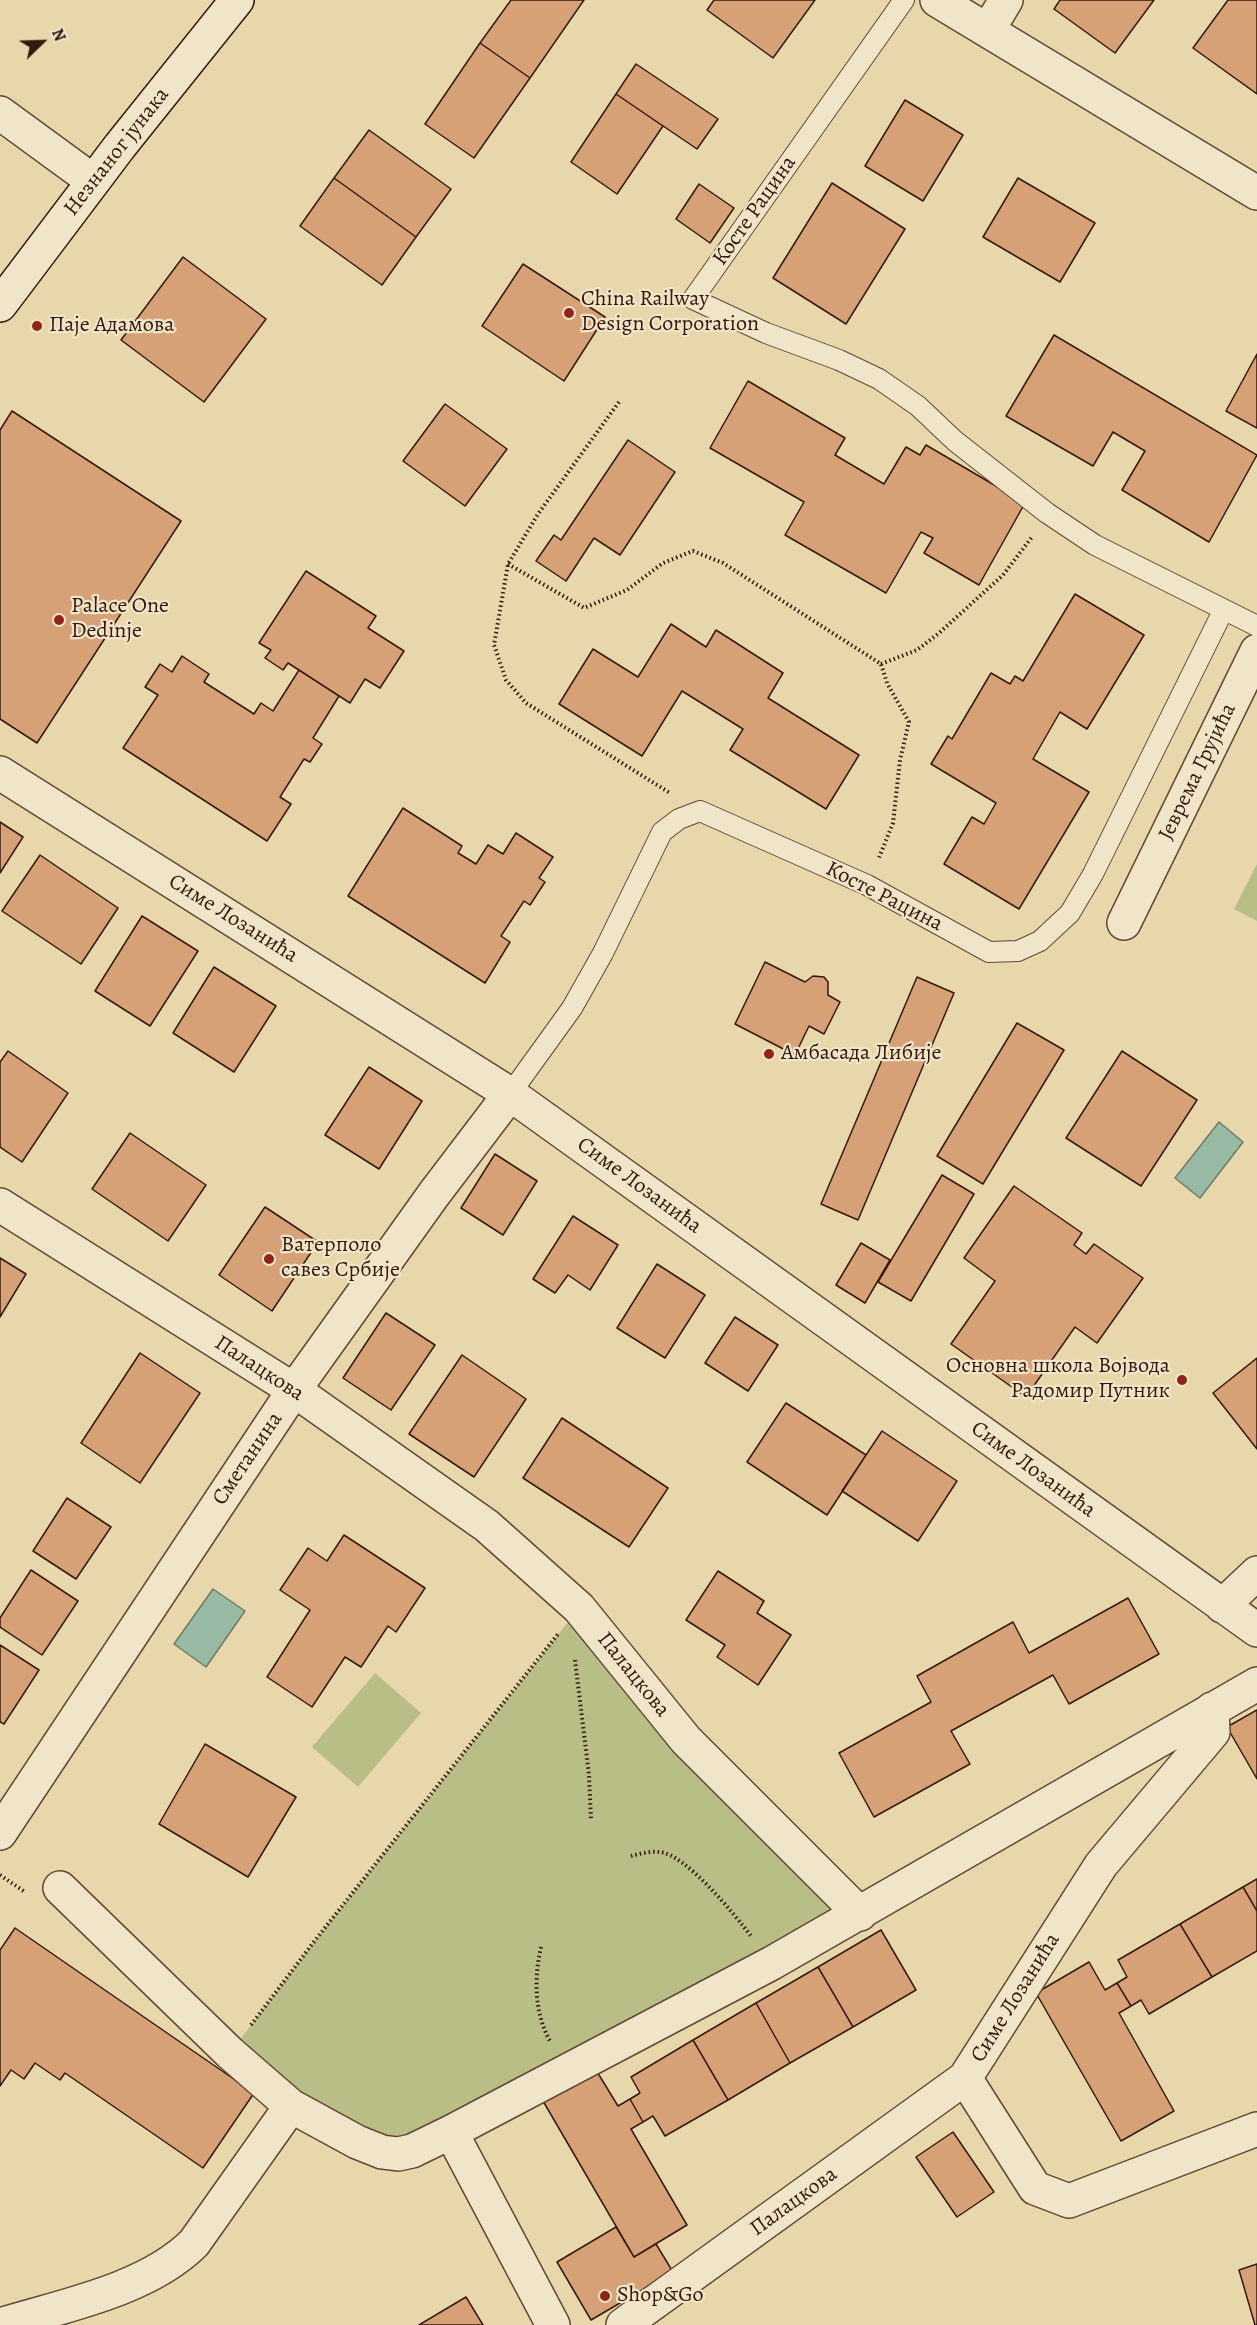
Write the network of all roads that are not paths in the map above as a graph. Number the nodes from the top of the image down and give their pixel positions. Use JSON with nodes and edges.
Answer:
{"nodes":[{"id":1,"x":237,"y":0,"type":"edge"},
{"id":2,"x":904,"y":0,"type":"edge"},
{"id":3,"x":938,"y":0,"type":"edge"},
{"id":4,"x":1006,"y":0,"type":"edge"},
{"id":5,"x":988,"y":30,"type":"junction"},
{"id":6,"x":0,"y":113,"type":"edge"},
{"id":7,"x":93,"y":181,"type":"junction"},
{"id":8,"x":1257,"y":194,"type":"edge"},
{"id":9,"x":0,"y":305,"type":"edge"},
{"id":10,"x":1223,"y":611,"type":"junction"},
{"id":11,"x":1257,"y":626,"type":"edge"},
{"id":12,"x":1257,"y":651,"type":"edge"},
{"id":13,"x":0,"y":773,"type":"edge"},
{"id":14,"x":1124,"y":923,"type":"dead end"},
{"id":15,"x":510,"y":1094,"type":"junction"},
{"id":16,"x":0,"y":1205,"type":"edge"},
{"id":17,"x":294,"y":1390,"type":"junction"},
{"id":18,"x":1257,"y":1573,"type":"edge"},
{"id":19,"x":1222,"y":1606,"type":"junction"},
{"id":20,"x":1257,"y":1630,"type":"edge"},
{"id":21,"x":1257,"y":1684,"type":"edge"},
{"id":22,"x":1212,"y":1709,"type":"junction"},
{"id":23,"x":0,"y":1833,"type":"edge"},
{"id":24,"x":60,"y":1888,"type":"dead end"},
{"id":25,"x":860,"y":1914,"type":"junction"},
{"id":26,"x":965,"y":2078,"type":"junction"},
{"id":27,"x":291,"y":2106,"type":"junction"},
{"id":28,"x":1257,"y":2129,"type":"edge"},
{"id":29,"x":451,"y":2132,"type":"junction"},
{"id":30,"x":0,"y":2325,"type":"edge"},
{"id":31,"x":553,"y":2325,"type":"edge"},
{"id":32,"x":623,"y":2325,"type":"edge"}],
"edges":[{"from":1,"to":7,"type":"street","name":"Незнаног јунака"},
{"from":2,"to":10,"type":"lane","name":"Косте Рацина"},
{"from":3,"to":5,"type":"street"},
{"from":4,"to":5,"type":"street"},
{"from":5,"to":8,"type":"street"},
{"from":6,"to":7,"type":"street"},
{"from":7,"to":9,"type":"street","name":"Незнаног јунака"},
{"from":10,"to":11,"type":"lane","name":"Косте Рацина"},
{"from":10,"to":15,"type":"lane","name":"Косте Рацина"},
{"from":12,"to":14,"type":"street","name":"Јеврема Грујића"},
{"from":13,"to":15,"type":"street","name":"Симе Лозанића"},
{"from":15,"to":17,"type":"street","name":"Сметанина"},
{"from":15,"to":19,"type":"street","name":"Симе Лозанића"},
{"from":16,"to":17,"type":"street","name":"Палацкова"},
{"from":17,"to":23,"type":"street","name":"Сметанина"},
{"from":17,"to":25,"type":"street","name":"Палацкова"},
{"from":18,"to":19,"type":"street"},
{"from":19,"to":20,"type":"street","name":"Симе Лозанића"},
{"from":21,"to":22,"type":"street"},
{"from":22,"to":25,"type":"street"},
{"from":22,"to":26,"type":"street","name":"Симе Лозанића"},
{"from":24,"to":27,"type":"street"},
{"from":25,"to":29,"type":"street"},
{"from":26,"to":28,"type":"street","name":"Симе Лозанића"},
{"from":26,"to":32,"type":"street","name":"Палацкова"},
{"from":27,"to":29,"type":"street"},
{"from":27,"to":30,"type":"street"},
{"from":29,"to":31,"type":"street"}]}
